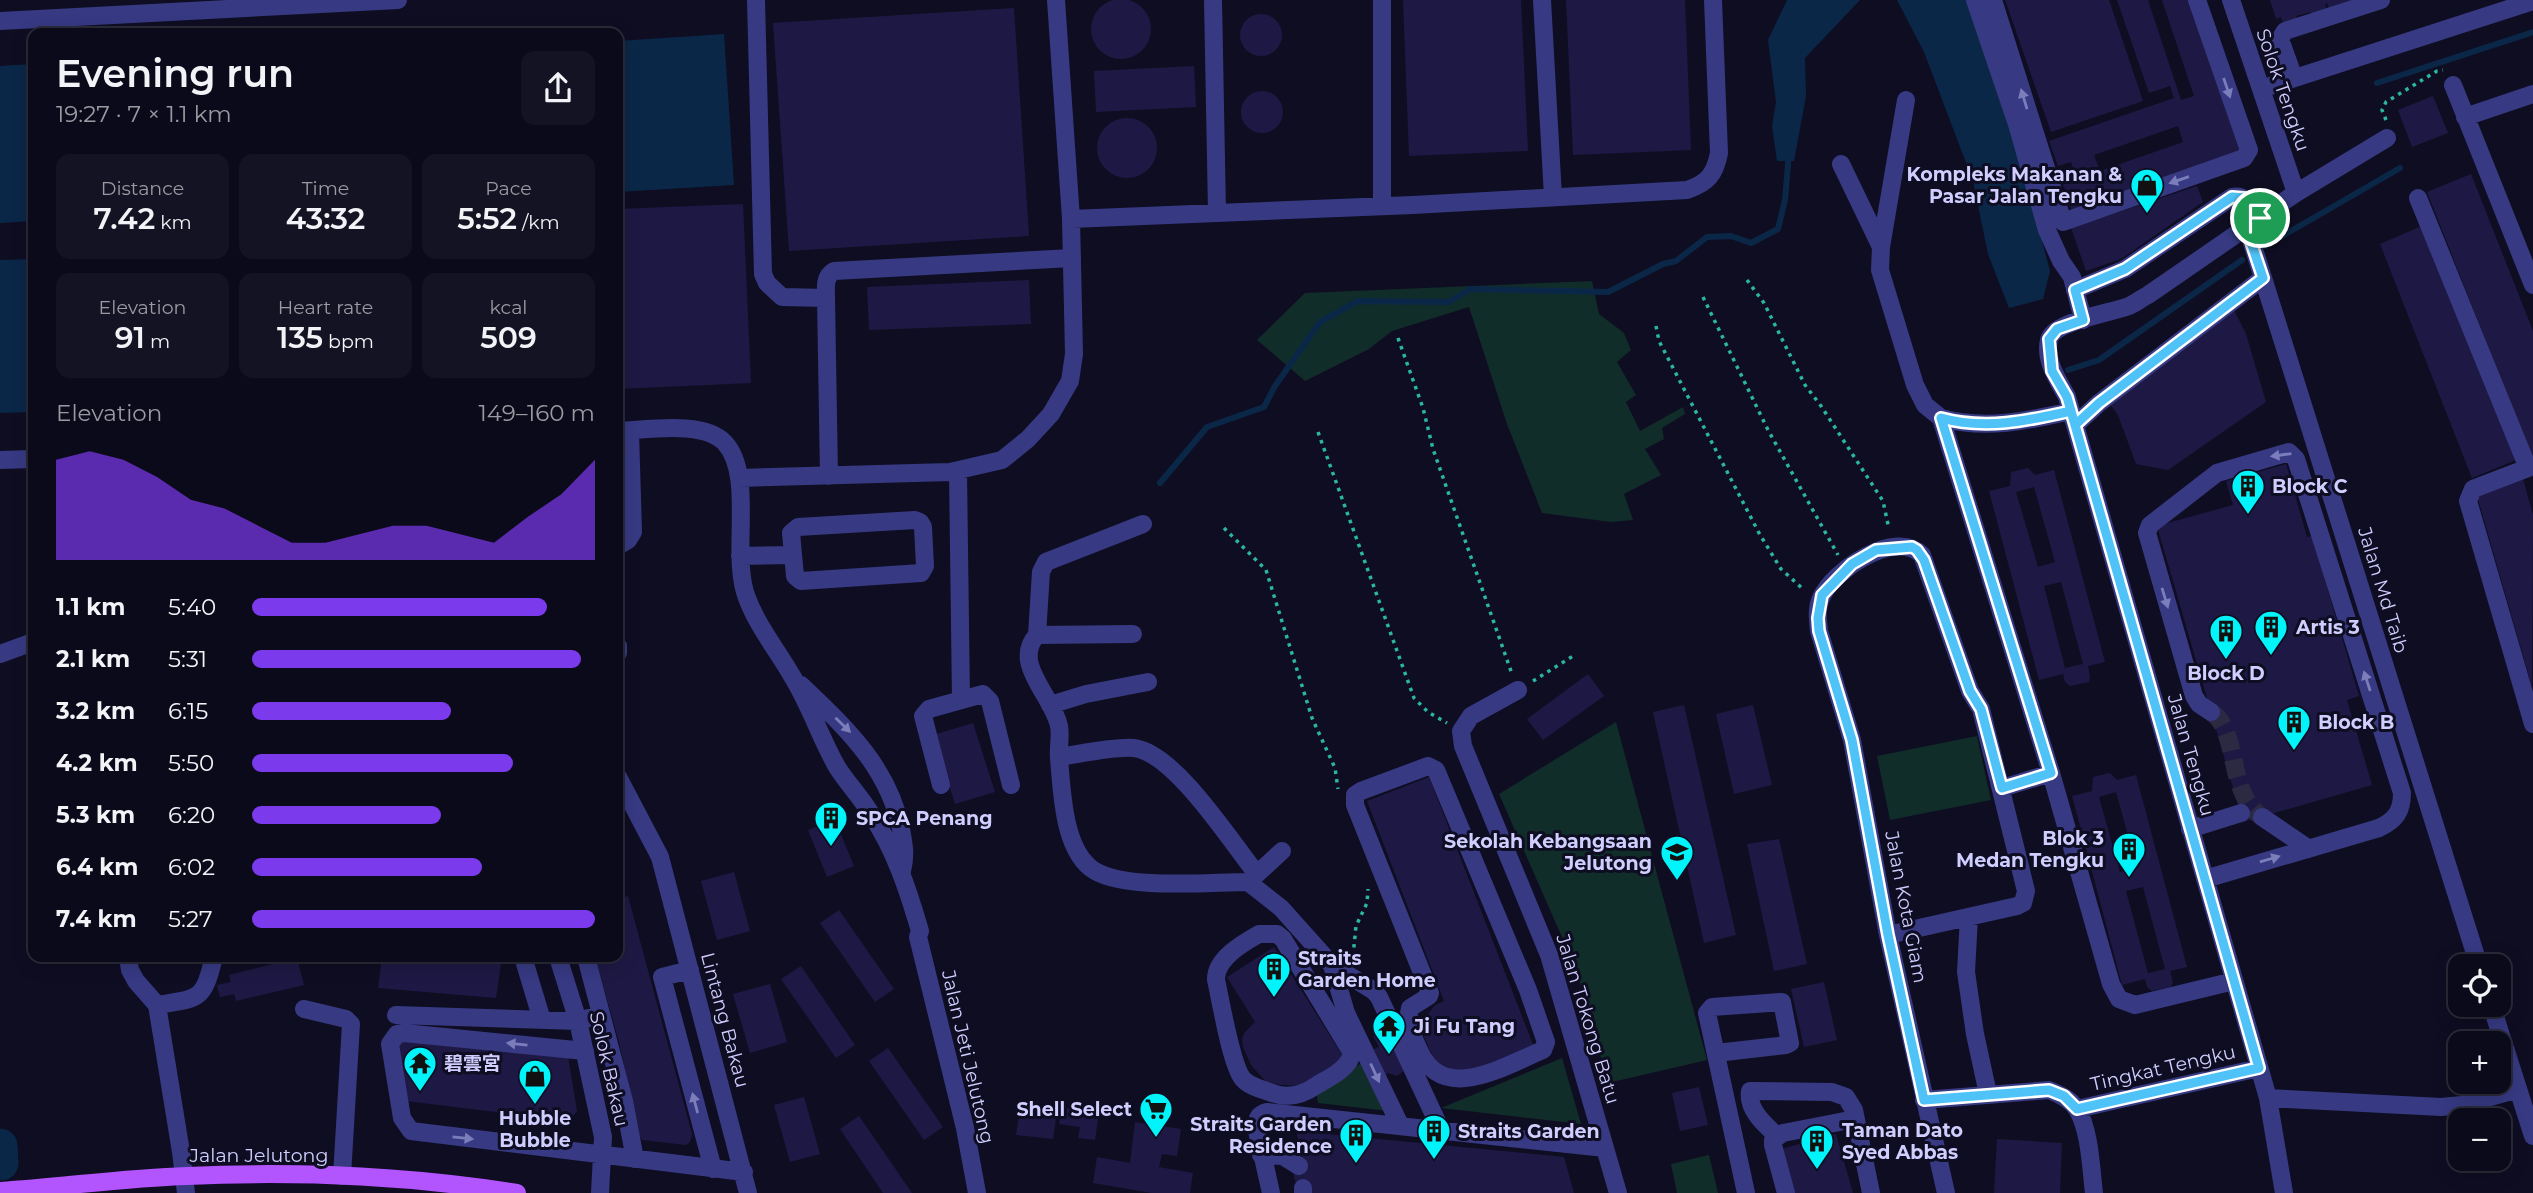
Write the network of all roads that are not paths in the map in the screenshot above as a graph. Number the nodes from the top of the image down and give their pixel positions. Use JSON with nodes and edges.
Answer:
{"nodes":[{"id":1,"x":398,"y":0,"type":"edge"},
{"id":2,"x":756,"y":0,"type":"edge"},
{"id":3,"x":1056,"y":0,"type":"edge"},
{"id":4,"x":1213,"y":0,"type":"edge"},
{"id":5,"x":1382,"y":0,"type":"edge"},
{"id":6,"x":1542,"y":0,"type":"edge"},
{"id":7,"x":1713,"y":0,"type":"edge"},
{"id":8,"x":1975,"y":0,"type":"edge"},
{"id":9,"x":1993,"y":0,"type":"edge"},
{"id":10,"x":2381,"y":0,"type":"edge"},
{"id":11,"x":2231,"y":1,"type":"edge"},
{"id":12,"x":2533,"y":1,"type":"edge"},
{"id":13,"x":2199,"y":7,"type":"edge"},
{"id":14,"x":0,"y":21,"type":"edge"},
{"id":15,"x":2241,"y":31,"type":"junction"},
{"id":16,"x":2211,"y":41,"type":"junction"},
{"id":17,"x":2294,"y":78,"type":"junction"},
{"id":18,"x":2453,"y":85,"type":"road end"},
{"id":19,"x":2261,"y":89,"type":"junction"},
{"id":20,"x":2533,"y":94,"type":"edge"},
{"id":21,"x":1906,"y":100,"type":"dead end"},
{"id":22,"x":2465,"y":117,"type":"junction"},
{"id":23,"x":2387,"y":138,"type":"road end"},
{"id":24,"x":1841,"y":164,"type":"dead end"},
{"id":25,"x":2295,"y":193,"type":"junction"},
{"id":26,"x":1553,"y":197,"type":"junction"},
{"id":27,"x":2418,"y":198,"type":"dead end"},
{"id":28,"x":1382,"y":206,"type":"junction"},
{"id":29,"x":1217,"y":212,"type":"junction"},
{"id":30,"x":1071,"y":219,"type":"junction"},
{"id":31,"x":2063,"y":222,"type":"junction"},
{"id":32,"x":2253,"y":222,"type":"junction"},
{"id":33,"x":1881,"y":247,"type":"junction"},
{"id":34,"x":2055,"y":247,"type":"junction"},
{"id":35,"x":2155,"y":249,"type":"junction"},
{"id":36,"x":1072,"y":258,"type":"junction"},
{"id":37,"x":2174,"y":276,"type":"junction"},
{"id":38,"x":2263,"y":278,"type":"junction"},
{"id":39,"x":2533,"y":285,"type":"edge"},
{"id":40,"x":2075,"y":290,"type":"junction"},
{"id":41,"x":826,"y":298,"type":"junction"},
{"id":42,"x":2083,"y":320,"type":"junction"},
{"id":43,"x":1941,"y":418,"type":"junction"},
{"id":44,"x":2073,"y":418,"type":"junction"},
{"id":45,"x":624,"y":431,"type":"edge"},
{"id":46,"x":28,"y":459,"type":"edge"},
{"id":47,"x":0,"y":460,"type":"edge"},
{"id":48,"x":624,"y":460,"type":"edge"},
{"id":49,"x":2531,"y":467,"type":"edge"},
{"id":50,"x":958,"y":471,"type":"junction"},
{"id":51,"x":829,"y":476,"type":"junction"},
{"id":52,"x":739,"y":478,"type":"junction"},
{"id":53,"x":1143,"y":524,"type":"dead end"},
{"id":54,"x":623,"y":543,"type":"edge"},
{"id":55,"x":793,"y":555,"type":"junction"},
{"id":56,"x":740,"y":556,"type":"junction"},
{"id":57,"x":1133,"y":634,"type":"dead end"},
{"id":58,"x":1037,"y":635,"type":"junction"},
{"id":59,"x":28,"y":644,"type":"edge"},
{"id":60,"x":0,"y":654,"type":"edge"},
{"id":61,"x":794,"y":678,"type":"junction"},
{"id":62,"x":1148,"y":682,"type":"dead end"},
{"id":63,"x":1518,"y":690,"type":"road end"},
{"id":64,"x":961,"y":700,"type":"junction"},
{"id":65,"x":1050,"y":705,"type":"junction"},
{"id":66,"x":2211,"y":712,"type":"tunnel mouth"},
{"id":67,"x":2533,"y":724,"type":"edge"},
{"id":68,"x":1059,"y":757,"type":"junction"},
{"id":69,"x":2051,"y":773,"type":"junction"},
{"id":70,"x":941,"y":785,"type":"dead end"},
{"id":71,"x":1011,"y":785,"type":"dead end"},
{"id":72,"x":623,"y":788,"type":"edge"},
{"id":73,"x":2002,"y":788,"type":"junction"},
{"id":74,"x":2241,"y":813,"type":"dead end"},
{"id":75,"x":2262,"y":817,"type":"tunnel mouth"},
{"id":76,"x":2190,"y":829,"type":"junction"},
{"id":77,"x":2309,"y":849,"type":"junction"},
{"id":78,"x":1282,"y":850,"type":"dead end"},
{"id":79,"x":902,"y":871,"type":"junction"},
{"id":80,"x":1252,"y":878,"type":"junction"},
{"id":81,"x":2205,"y":879,"type":"junction"},
{"id":82,"x":1969,"y":917,"type":"junction"},
{"id":83,"x":1888,"y":935,"type":"junction"},
{"id":84,"x":2475,"y":954,"type":"edge"},
{"id":85,"x":129,"y":962,"type":"edge"},
{"id":86,"x":213,"y":962,"type":"edge"},
{"id":87,"x":525,"y":962,"type":"edge"},
{"id":88,"x":560,"y":962,"type":"edge"},
{"id":89,"x":587,"y":962,"type":"edge"},
{"id":90,"x":1332,"y":965,"type":"junction"},
{"id":91,"x":690,"y":970,"type":"junction"},
{"id":92,"x":1558,"y":979,"type":"junction"},
{"id":93,"x":2234,"y":981,"type":"junction"},
{"id":94,"x":1528,"y":990,"type":"junction"},
{"id":95,"x":157,"y":1005,"type":"junction"},
{"id":96,"x":304,"y":1009,"type":"dead end"},
{"id":97,"x":396,"y":1015,"type":"dead end"},
{"id":98,"x":603,"y":1016,"type":"junction"},
{"id":99,"x":2495,"y":1017,"type":"edge"},
{"id":100,"x":542,"y":1020,"type":"junction"},
{"id":101,"x":578,"y":1021,"type":"junction"},
{"id":102,"x":585,"y":1051,"type":"junction"},
{"id":103,"x":1716,"y":1053,"type":"junction"},
{"id":104,"x":2259,"y":1068,"type":"junction"},
{"id":105,"x":2518,"y":1089,"type":"junction"},
{"id":106,"x":1988,"y":1094,"type":"junction"},
{"id":107,"x":2267,"y":1098,"type":"junction"},
{"id":108,"x":1924,"y":1100,"type":"junction"},
{"id":109,"x":1280,"y":1104,"type":"junction"},
{"id":110,"x":2077,"y":1109,"type":"junction"},
{"id":111,"x":1855,"y":1119,"type":"junction"},
{"id":112,"x":1400,"y":1125,"type":"junction"},
{"id":113,"x":1441,"y":1130,"type":"junction"},
{"id":114,"x":1777,"y":1136,"type":"junction"},
{"id":115,"x":2533,"y":1136,"type":"edge"},
{"id":116,"x":1605,"y":1148,"type":"junction"},
{"id":117,"x":604,"y":1154,"type":"junction"},
{"id":118,"x":1261,"y":1156,"type":"junction"},
{"id":119,"x":635,"y":1158,"type":"junction"},
{"id":120,"x":1299,"y":1166,"type":"dead end"},
{"id":121,"x":712,"y":1168,"type":"junction"},
{"id":122,"x":744,"y":1172,"type":"junction"},
{"id":123,"x":342,"y":1177,"type":"junction"},
{"id":124,"x":185,"y":1184,"type":"edge"},
{"id":125,"x":393,"y":1187,"type":"edge"},
{"id":126,"x":83,"y":1189,"type":"edge"},
{"id":127,"x":0,"y":1191,"type":"edge"},
{"id":128,"x":517,"y":1193,"type":"edge"},
{"id":129,"x":600,"y":1193,"type":"edge"},
{"id":130,"x":748,"y":1193,"type":"edge"},
{"id":131,"x":977,"y":1193,"type":"edge"},
{"id":132,"x":1270,"y":1193,"type":"edge"},
{"id":133,"x":1618,"y":1193,"type":"edge"},
{"id":134,"x":1746,"y":1193,"type":"edge"},
{"id":135,"x":1786,"y":1193,"type":"edge"},
{"id":136,"x":1871,"y":1193,"type":"edge"},
{"id":137,"x":1946,"y":1193,"type":"edge"},
{"id":138,"x":2094,"y":1193,"type":"edge"},
{"id":139,"x":2284,"y":1193,"type":"edge"}],
"edges":[{"from":1,"to":14,"type":"street"},
{"from":2,"to":41,"type":"street"},
{"from":3,"to":30,"type":"street"},
{"from":4,"to":29,"type":"street"},
{"from":5,"to":28,"type":"street"},
{"from":6,"to":26,"type":"street"},
{"from":7,"to":26,"type":"street"},
{"from":8,"to":34,"type":"street"},
{"from":31,"to":9,"type":"street","one_way":true},
{"from":10,"to":17,"type":"street"},
{"from":11,"to":13,"type":"street"},
{"from":11,"to":15,"type":"street","name":"Solok Tengku"},
{"from":12,"to":17,"type":"street"},
{"from":13,"to":16,"type":"street"},
{"from":15,"to":16,"type":"street"},
{"from":15,"to":19,"type":"street","name":"Solok Tengku"},
{"from":16,"to":31,"type":"street","one_way":true},
{"from":17,"to":19,"type":"street"},
{"from":18,"to":22,"type":"street"},
{"from":19,"to":25,"type":"street","name":"Solok Tengku"},
{"from":20,"to":22,"type":"street"},
{"from":21,"to":33,"type":"street"},
{"from":22,"to":39,"type":"street"},
{"from":23,"to":25,"type":"street"},
{"from":24,"to":33,"type":"street"},
{"from":25,"to":32,"type":"street"},
{"from":26,"to":28,"type":"street"},
{"from":27,"to":49,"type":"street"},
{"from":28,"to":29,"type":"street"},
{"from":29,"to":30,"type":"street"},
{"from":30,"to":36,"type":"street"},
{"from":31,"to":34,"type":"street"},
{"from":32,"to":35,"type":"street"},
{"from":32,"to":37,"type":"street"},
{"from":32,"to":38,"type":"street","name":"Jalan Md Taib"},
{"from":33,"to":43,"type":"street"},
{"from":34,"to":40,"type":"street"},
{"from":35,"to":37,"type":"street"},
{"from":35,"to":40,"type":"street"},
{"from":36,"to":41,"type":"street"},
{"from":36,"to":50,"type":"street"},
{"from":37,"to":42,"type":"street"},
{"from":38,"to":44,"type":"street"},
{"from":38,"to":84,"type":"street","name":"Jalan Md Taib"},
{"from":40,"to":42,"type":"street"},
{"from":41,"to":51,"type":"street"},
{"from":42,"to":44,"type":"street","name":"Jalan Tengku"},
{"from":43,"to":44,"type":"street"},
{"from":43,"to":69,"type":"street"},
{"from":44,"to":76,"type":"street","name":"Jalan Tengku"},
{"from":45,"to":48,"type":"street"},
{"from":45,"to":52,"type":"street"},
{"from":46,"to":47,"type":"street"},
{"from":48,"to":54,"type":"street"},
{"from":49,"to":67,"type":"street"},
{"from":50,"to":51,"type":"street"},
{"from":50,"to":64,"type":"street"},
{"from":51,"to":52,"type":"street"},
{"from":52,"to":56,"type":"street"},
{"from":53,"to":58,"type":"street"},
{"from":55,"to":55,"type":"street"},
{"from":55,"to":56,"type":"street"},
{"from":56,"to":61,"type":"street"},
{"from":57,"to":58,"type":"street"},
{"from":58,"to":65,"type":"street"},
{"from":59,"to":60,"type":"street"},
{"from":61,"to":79,"type":"street"},
{"from":61,"to":79,"type":"street","one_way":true},
{"from":62,"to":65,"type":"street"},
{"from":63,"to":92,"type":"street","name":"Jalan Tokong Batu"},
{"from":64,"to":70,"type":"street"},
{"from":64,"to":71,"type":"street"},
{"from":65,"to":68,"type":"street"},
{"from":77,"to":66,"type":"street","one_way":true},
{"from":68,"to":80,"type":"street"},
{"from":68,"to":80,"type":"street"},
{"from":69,"to":73,"type":"street"},
{"from":69,"to":93,"type":"street"},
{"from":72,"to":91,"type":"street","name":"Lintang Bakau"},
{"from":73,"to":82,"type":"street"},
{"from":73,"to":83,"type":"street","name":"Jalan Kota Giam"},
{"from":74,"to":76,"type":"street"},
{"from":75,"to":77,"type":"street"},
{"from":76,"to":81,"type":"street","name":"Jalan Tengku"},
{"from":81,"to":77,"type":"street","one_way":true},
{"from":78,"to":80,"type":"street"},
{"from":79,"to":131,"type":"street","name":"Jalan Jeti Jelutong"},
{"from":80,"to":90,"type":"street"},
{"from":81,"to":93,"type":"street","name":"Jalan Tengku"},
{"from":82,"to":83,"type":"street"},
{"from":82,"to":106,"type":"street"},
{"from":83,"to":108,"type":"street","name":"Jalan Kota Giam"},
{"from":85,"to":95,"type":"street"},
{"from":86,"to":95,"type":"street"},
{"from":87,"to":100,"type":"street"},
{"from":88,"to":101,"type":"street","name":"Solok Bakau"},
{"from":89,"to":98,"type":"street"},
{"from":90,"to":112,"type":"street","one_way":true},
{"from":90,"to":113,"type":"street"},
{"from":121,"to":91,"type":"street","one_way":true},
{"from":91,"to":122,"type":"street","name":"Lintang Bakau"},
{"from":92,"to":94,"type":"street"},
{"from":92,"to":116,"type":"street","name":"Jalan Tokong Batu"},
{"from":93,"to":104,"type":"street","name":"Jalan Tengku"},
{"from":94,"to":94,"type":"street"},
{"from":95,"to":124,"type":"street"},
{"from":96,"to":123,"type":"street"},
{"from":97,"to":100,"type":"street"},
{"from":98,"to":101,"type":"street"},
{"from":98,"to":119,"type":"street"},
{"from":99,"to":105,"type":"street"},
{"from":100,"to":101,"type":"street"},
{"from":101,"to":102,"type":"street","name":"Solok Bakau"},
{"from":102,"to":117,"type":"street","name":"Solok Bakau"},
{"from":102,"to":117,"type":"street","one_way":true},
{"from":103,"to":103,"type":"street"},
{"from":103,"to":134,"type":"street"},
{"from":104,"to":107,"type":"street","name":"Jalan Tengku"},
{"from":104,"to":110,"type":"street","name":"Tingkat Tengku"},
{"from":105,"to":107,"type":"street"},
{"from":105,"to":115,"type":"street"},
{"from":106,"to":108,"type":"street"},
{"from":106,"to":110,"type":"street"},
{"from":107,"to":139,"type":"street","name":"Jalan Tengku"},
{"from":108,"to":137,"type":"street","name":"Jalan Kota Giam"},
{"from":109,"to":109,"type":"street"},
{"from":109,"to":112,"type":"street"},
{"from":109,"to":118,"type":"street"},
{"from":110,"to":138,"type":"street"},
{"from":111,"to":114,"type":"street"},
{"from":111,"to":114,"type":"street"},
{"from":111,"to":136,"type":"street"},
{"from":112,"to":113,"type":"street"},
{"from":113,"to":116,"type":"street"},
{"from":114,"to":135,"type":"street"},
{"from":116,"to":133,"type":"street","name":"Jalan Tokong Batu"},
{"from":117,"to":119,"type":"street"},
{"from":117,"to":129,"type":"street","name":"Solok Bakau"},
{"from":118,"to":120,"type":"street"},
{"from":118,"to":132,"type":"street"},
{"from":119,"to":121,"type":"street"},
{"from":121,"to":122,"type":"street"},
{"from":122,"to":130,"type":"street","name":"Lintang Bakau"},
{"from":123,"to":124,"type":"main road","name":"Jalan Jelutong"},
{"from":123,"to":125,"type":"main road","name":"Jalan Jelutong"},
{"from":124,"to":126,"type":"main road","name":"Jalan Jelutong"},
{"from":125,"to":128,"type":"main road","name":"Jalan Jelutong"},
{"from":126,"to":127,"type":"main road","name":"Jalan Jelutong"}]}
